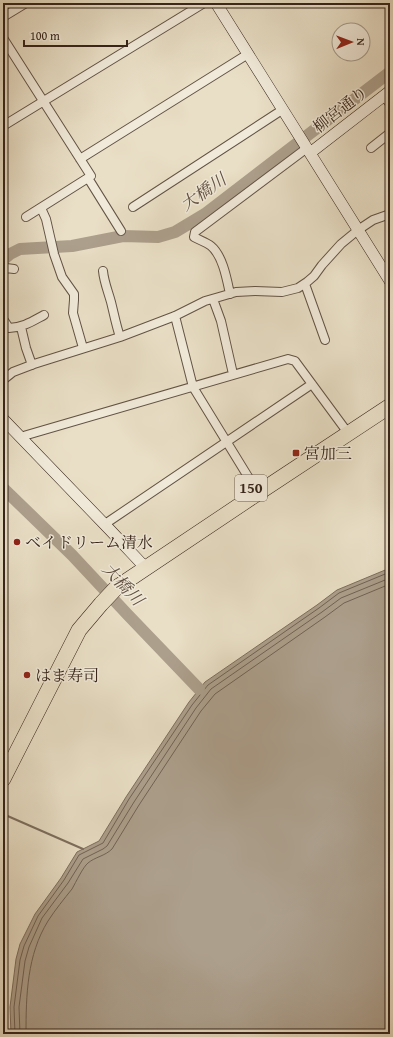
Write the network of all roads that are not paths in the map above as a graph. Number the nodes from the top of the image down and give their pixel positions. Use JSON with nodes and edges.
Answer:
{"nodes":[{"id":1,"x":26,"y":3,"type":"edge"},
{"id":2,"x":204,"y":3,"type":"edge"},
{"id":3,"x":216,"y":3,"type":"edge"},
{"id":4,"x":3,"y":18,"type":"edge"},
{"id":5,"x":3,"y":38,"type":"edge"},
{"id":6,"x":248,"y":54,"type":"junction"},
{"id":7,"x":388,"y":97,"type":"edge"},
{"id":8,"x":43,"y":101,"type":"junction"},
{"id":9,"x":282,"y":110,"type":"junction"},
{"id":10,"x":3,"y":126,"type":"edge"},
{"id":11,"x":390,"y":133,"type":"edge"},
{"id":12,"x":371,"y":148,"type":"dead end"},
{"id":13,"x":308,"y":149,"type":"junction"},
{"id":14,"x":80,"y":159,"type":"junction"},
{"id":15,"x":88,"y":178,"type":"junction"},
{"id":16,"x":133,"y":207,"type":"dead end"},
{"id":17,"x":41,"y":208,"type":"junction"},
{"id":18,"x":390,"y":214,"type":"edge"},
{"id":19,"x":26,"y":217,"type":"dead end"},
{"id":20,"x":358,"y":230,"type":"junction"},
{"id":21,"x":121,"y":231,"type":"dead end"},
{"id":22,"x":14,"y":269,"type":"dead end"},
{"id":23,"x":103,"y":271,"type":"dead end"},
{"id":24,"x":3,"y":272,"type":"edge"},
{"id":25,"x":390,"y":281,"type":"edge"},
{"id":26,"x":305,"y":284,"type":"junction"},
{"id":27,"x":230,"y":294,"type":"junction"},
{"id":28,"x":213,"y":299,"type":"junction"},
{"id":29,"x":44,"y":315,"type":"dead end"},
{"id":30,"x":175,"y":316,"type":"junction"},
{"id":31,"x":3,"y":319,"type":"edge"},
{"id":32,"x":21,"y":327,"type":"junction"},
{"id":33,"x":120,"y":337,"type":"junction"},
{"id":34,"x":325,"y":340,"type":"dead end"},
{"id":35,"x":83,"y":348,"type":"junction"},
{"id":36,"x":32,"y":365,"type":"junction"},
{"id":37,"x":233,"y":374,"type":"junction"},
{"id":38,"x":3,"y":380,"type":"edge"},
{"id":39,"x":312,"y":384,"type":"junction"},
{"id":40,"x":193,"y":387,"type":"junction"},
{"id":41,"x":390,"y":396,"type":"edge"},
{"id":42,"x":390,"y":406,"type":"edge"},
{"id":43,"x":3,"y":419,"type":"edge"},
{"id":44,"x":346,"y":430,"type":"junction"},
{"id":45,"x":20,"y":437,"type":"junction"},
{"id":46,"x":226,"y":442,"type":"junction"},
{"id":47,"x":255,"y":490,"type":"junction"},
{"id":48,"x":105,"y":524,"type":"junction"},
{"id":49,"x":143,"y":566,"type":"junction"},
{"id":50,"x":98,"y":601,"type":"junction"},
{"id":51,"x":3,"y":763,"type":"edge"},
{"id":52,"x":3,"y":779,"type":"edge"}],
"edges":[{"from":1,"to":4,"type":"street"},
{"from":2,"to":8,"type":"street"},
{"from":3,"to":6,"type":"street"},
{"from":5,"to":8,"type":"street"},
{"from":6,"to":9,"type":"street"},
{"from":6,"to":14,"type":"street"},
{"from":7,"to":13,"type":"street","name":"柳宮通り"},
{"from":8,"to":10,"type":"street"},
{"from":8,"to":14,"type":"street"},
{"from":9,"to":13,"type":"street"},
{"from":9,"to":16,"type":"street"},
{"from":11,"to":12,"type":"street"},
{"from":13,"to":20,"type":"street"},
{"from":13,"to":27,"type":"street"},
{"from":14,"to":15,"type":"street"},
{"from":15,"to":17,"type":"street"},
{"from":15,"to":21,"type":"street"},
{"from":17,"to":19,"type":"street"},
{"from":17,"to":35,"type":"street"},
{"from":18,"to":20,"type":"street"},
{"from":20,"to":25,"type":"street"},
{"from":20,"to":26,"type":"street"},
{"from":22,"to":24,"type":"street"},
{"from":23,"to":33,"type":"street"},
{"from":26,"to":27,"type":"street"},
{"from":26,"to":34,"type":"street"},
{"from":27,"to":28,"type":"street"},
{"from":28,"to":30,"type":"street"},
{"from":28,"to":37,"type":"street"},
{"from":29,"to":32,"type":"street"},
{"from":30,"to":33,"type":"street"},
{"from":30,"to":40,"type":"street"},
{"from":31,"to":32,"type":"street"},
{"from":32,"to":36,"type":"street"},
{"from":33,"to":35,"type":"street"},
{"from":35,"to":36,"type":"street"},
{"from":36,"to":38,"type":"street"},
{"from":37,"to":39,"type":"street"},
{"from":37,"to":40,"type":"street"},
{"from":39,"to":44,"type":"street"},
{"from":39,"to":46,"type":"street"},
{"from":40,"to":45,"type":"street"},
{"from":40,"to":46,"type":"street"},
{"from":41,"to":44,"type":"highway","number":"150"},
{"from":42,"to":44,"type":"highway","number":"150"},
{"from":43,"to":45,"type":"street"},
{"from":44,"to":47,"type":"highway","number":"150"},
{"from":45,"to":48,"type":"street"},
{"from":46,"to":47,"type":"street"},
{"from":46,"to":48,"type":"street"},
{"from":47,"to":49,"type":"highway","number":"150"},
{"from":48,"to":49,"type":"street"},
{"from":49,"to":50,"type":"highway","number":"150"},
{"from":50,"to":51,"type":"highway","number":"150"},
{"from":50,"to":52,"type":"highway","number":"150"}]}
